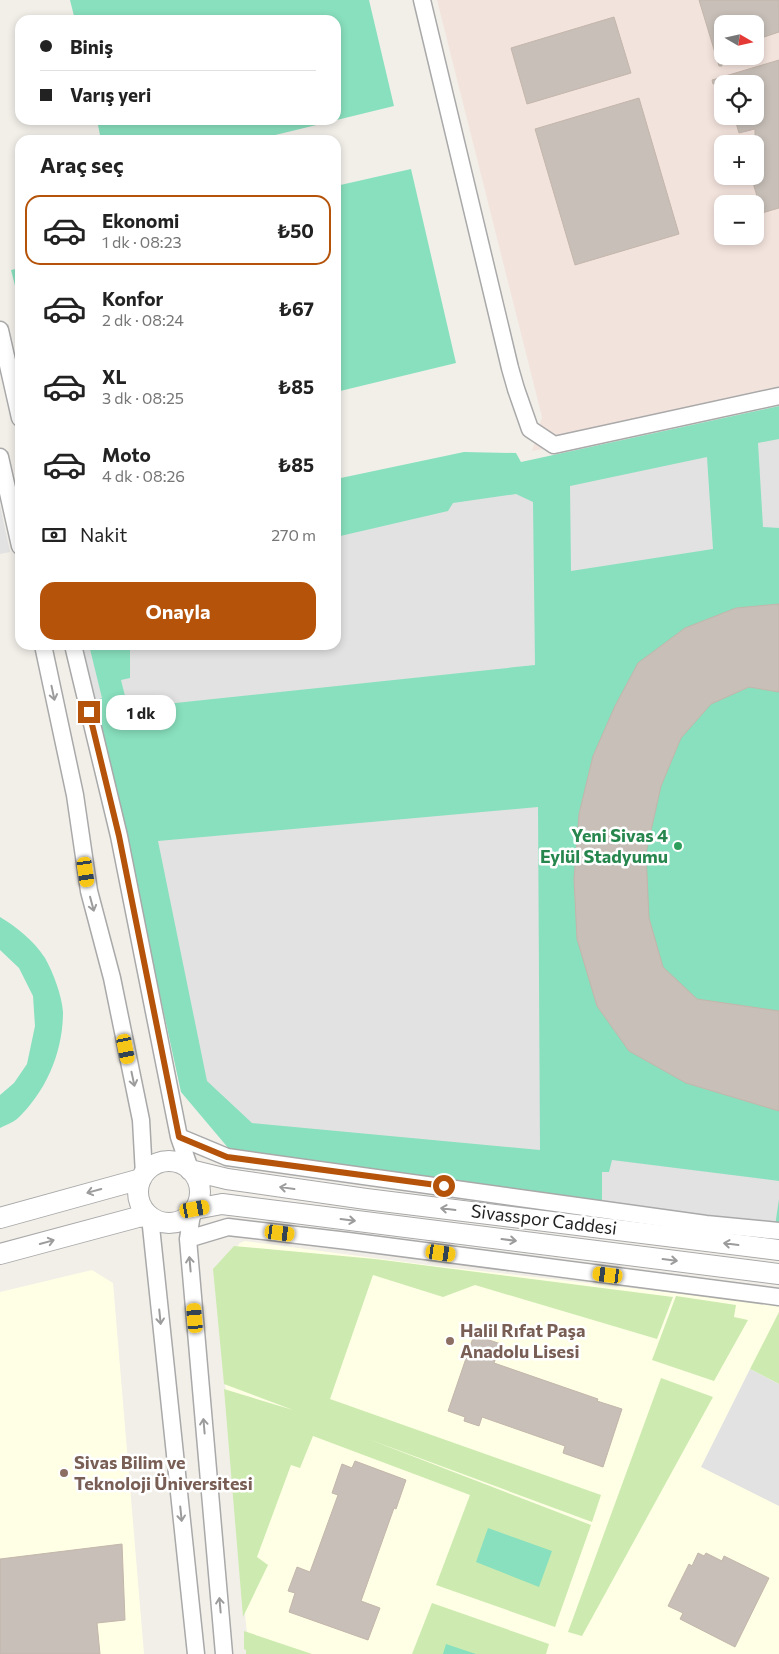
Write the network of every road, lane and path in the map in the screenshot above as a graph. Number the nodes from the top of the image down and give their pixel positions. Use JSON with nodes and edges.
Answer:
{"nodes":[{"id":1,"x":422,"y":0,"type":"edge"},
{"id":2,"x":0,"y":330,"type":"edge"},
{"id":3,"x":15,"y":396,"type":"edge"},
{"id":4,"x":779,"y":396,"type":"edge"},
{"id":5,"x":0,"y":457,"type":"edge"},
{"id":6,"x":15,"y":524,"type":"edge"},
{"id":7,"x":44,"y":650,"type":"edge"},
{"id":8,"x":74,"y":650,"type":"edge"},
{"id":9,"x":179,"y":1137,"type":"junction"},
{"id":10,"x":190,"y":1170,"type":"junction"},
{"id":11,"x":143,"y":1176,"type":"junction"},
{"id":12,"x":193,"y":1211,"type":"junction"},
{"id":13,"x":149,"y":1216,"type":"junction"},
{"id":14,"x":0,"y":1218,"type":"edge"},
{"id":15,"x":779,"y":1231,"type":"edge"},
{"id":16,"x":188,"y":1239,"type":"junction"},
{"id":17,"x":779,"y":1250,"type":"edge"},
{"id":18,"x":0,"y":1254,"type":"edge"},
{"id":19,"x":779,"y":1274,"type":"edge"},
{"id":20,"x":779,"y":1297,"type":"edge"},
{"id":21,"x":196,"y":1654,"type":"edge"},
{"id":22,"x":224,"y":1654,"type":"edge"}],
"edges":[{"from":1,"to":4,"type":"street"},
{"from":2,"to":3,"type":"street"},
{"from":5,"to":6,"type":"street"},
{"from":7,"to":11,"type":"street","one_way":true},
{"from":8,"to":9,"type":"street"},
{"from":9,"to":10,"type":"street"},
{"from":9,"to":15,"type":"street"},
{"from":10,"to":11,"type":"street"},
{"from":10,"to":12,"type":"street"},
{"from":17,"to":10,"type":"street","name":"Sivasspor Caddesi","one_way":true},
{"from":11,"to":13,"type":"street"},
{"from":11,"to":14,"type":"street","one_way":true},
{"from":12,"to":13,"type":"street"},
{"from":12,"to":16,"type":"street"},
{"from":12,"to":19,"type":"street","name":"Sivasspor Caddesi","one_way":true},
{"from":18,"to":13,"type":"street","one_way":true},
{"from":13,"to":21,"type":"street","one_way":true},
{"from":16,"to":20,"type":"street"},
{"from":22,"to":16,"type":"street","one_way":true}]}
